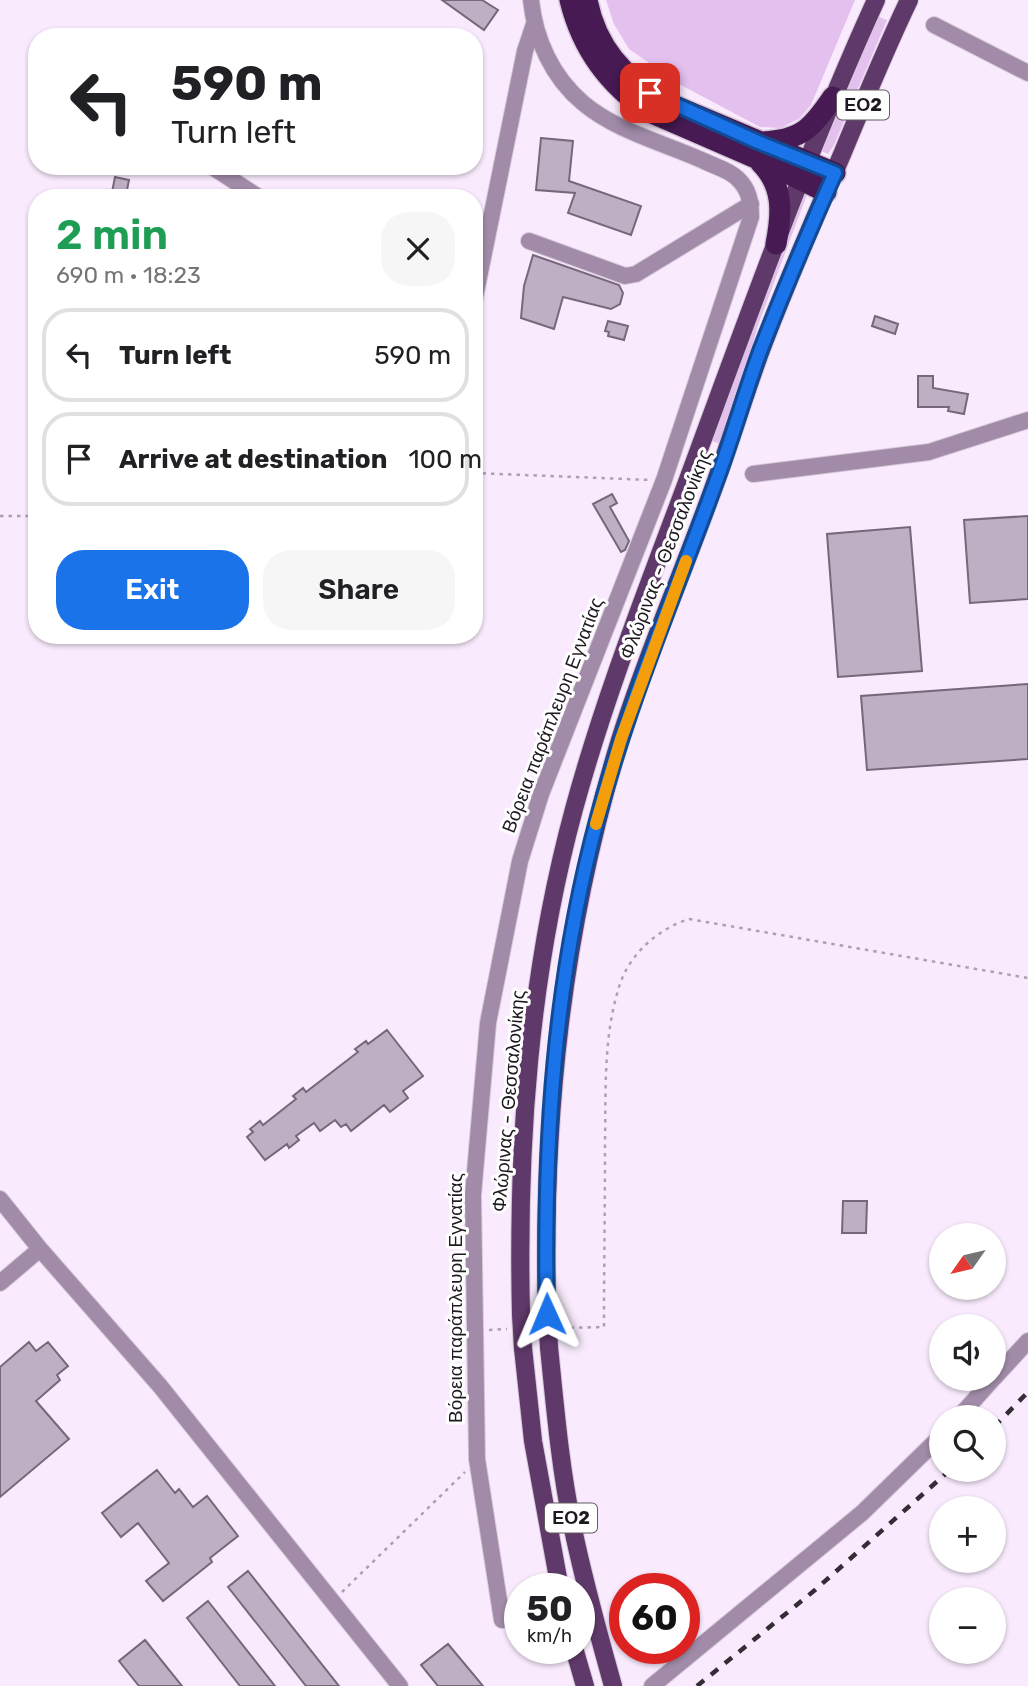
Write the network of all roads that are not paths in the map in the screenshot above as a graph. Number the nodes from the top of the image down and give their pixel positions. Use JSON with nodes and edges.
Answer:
{"nodes":[{"id":1,"x":531,"y":0,"type":"edge"},
{"id":2,"x":570,"y":0,"type":"edge"},
{"id":3,"x":587,"y":0,"type":"edge"},
{"id":4,"x":876,"y":0,"type":"edge"},
{"id":5,"x":909,"y":0,"type":"edge"},
{"id":6,"x":534,"y":24,"type":"junction"},
{"id":7,"x":934,"y":25,"type":"dead end"},
{"id":8,"x":1028,"y":73,"type":"edge"},
{"id":9,"x":833,"y":97,"type":"junction"},
{"id":10,"x":757,"y":150,"type":"junction"},
{"id":11,"x":804,"y":171,"type":"junction"},
{"id":12,"x":225,"y":175,"type":"edge"},
{"id":13,"x":830,"y":182,"type":"junction"},
{"id":14,"x":246,"y":189,"type":"edge"},
{"id":15,"x":751,"y":204,"type":"junction"},
{"id":16,"x":529,"y":242,"type":"dead end"},
{"id":17,"x":776,"y":244,"type":"junction"},
{"id":18,"x":483,"y":258,"type":"edge"},
{"id":19,"x":1028,"y":420,"type":"edge"},
{"id":20,"x":753,"y":474,"type":"dead end"},
{"id":21,"x":0,"y":1199,"type":"edge"},
{"id":22,"x":40,"y":1250,"type":"junction"},
{"id":23,"x":0,"y":1283,"type":"edge"},
{"id":24,"x":1028,"y":1341,"type":"edge"},
{"id":25,"x":1006,"y":1366,"type":"edge"},
{"id":26,"x":983,"y":1391,"type":"edge"},
{"id":27,"x":970,"y":1405,"type":"edge"},
{"id":28,"x":929,"y":1448,"type":"edge"},
{"id":29,"x":557,"y":1573,"type":"edge"},
{"id":30,"x":502,"y":1620,"type":"dead end"},
{"id":31,"x":579,"y":1664,"type":"edge"},
{"id":32,"x":400,"y":1686,"type":"edge"},
{"id":33,"x":585,"y":1686,"type":"edge"},
{"id":34,"x":613,"y":1686,"type":"edge"},
{"id":35,"x":652,"y":1686,"type":"edge"}],
"edges":[{"from":1,"to":6,"type":"street"},
{"from":2,"to":10,"type":"highway"},
{"from":3,"to":10,"type":"highway"},
{"from":4,"to":9,"type":"main road","name":"Φλώρινας - Θεσσαλονίκης","number":"ΕΟ2"},
{"from":5,"to":13,"type":"main road","name":"Φλώρινας - Θεσσαλονίκης","number":"ΕΟ2"},
{"from":6,"to":15,"type":"street"},
{"from":6,"to":18,"type":"street"},
{"from":7,"to":8,"type":"street"},
{"from":9,"to":10,"type":"highway"},
{"from":9,"to":11,"type":"main road","name":"Φλώρινας - Θεσσαλονίκης","number":"ΕΟ2"},
{"from":10,"to":11,"type":"highway"},
{"from":10,"to":17,"type":"highway"},
{"from":11,"to":13,"type":"highway"},
{"from":11,"to":17,"type":"main road","name":"Φλώρινας - Θεσσαλονίκης","number":"ΕΟ2"},
{"from":12,"to":14,"type":"street"},
{"from":13,"to":34,"type":"main road","name":"Φλώρινας - Θεσσαλονίκης","number":"ΕΟ2","bridge":true},
{"from":15,"to":16,"type":"street"},
{"from":15,"to":30,"type":"street","name":"Βόρεια παράπλευρη Εγνατίας"},
{"from":17,"to":29,"type":"main road","name":"Φλώρινας - Θεσσαλονίκης","number":"ΕΟ2","bridge":true},
{"from":19,"to":20,"type":"street"},
{"from":21,"to":22,"type":"street"},
{"from":22,"to":23,"type":"street"},
{"from":22,"to":32,"type":"street"},
{"from":24,"to":25,"type":"street"},
{"from":26,"to":27,"type":"street"},
{"from":28,"to":35,"type":"street"},
{"from":31,"to":33,"type":"main road"}]}
